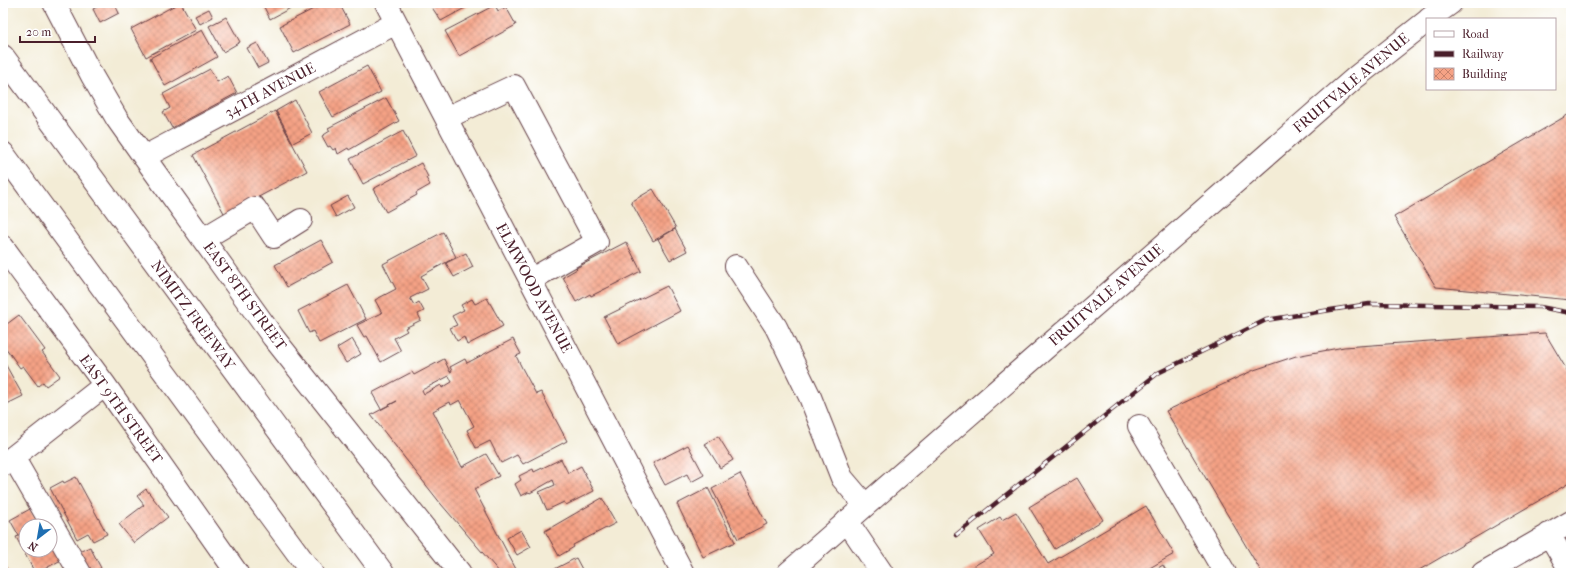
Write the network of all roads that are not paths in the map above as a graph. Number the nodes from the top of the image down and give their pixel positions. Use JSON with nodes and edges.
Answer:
{"nodes":[{"id":1,"x":54,"y":3,"type":"edge"},
{"id":2,"x":386,"y":3,"type":"edge"},
{"id":3,"x":1451,"y":3,"type":"edge"},
{"id":4,"x":1431,"y":18,"type":"edge"},
{"id":5,"x":1426,"y":22,"type":"edge"},
{"id":6,"x":396,"y":24,"type":"junction"},
{"id":7,"x":3,"y":56,"type":"edge"},
{"id":8,"x":446,"y":118,"type":"junction"},
{"id":9,"x":3,"y":153,"type":"edge"},
{"id":10,"x":144,"y":157,"type":"junction"},
{"id":11,"x":302,"y":220,"type":"dead end"},
{"id":12,"x":203,"y":239,"type":"junction"},
{"id":13,"x":3,"y":247,"type":"edge"},
{"id":14,"x":736,"y":266,"type":"dead end"},
{"id":15,"x":530,"y":280,"type":"junction"},
{"id":16,"x":105,"y":385,"type":"junction"},
{"id":17,"x":1139,"y":426,"type":"dead end"},
{"id":18,"x":8,"y":461,"type":"edge"},
{"id":19,"x":865,"y":505,"type":"junction"},
{"id":20,"x":847,"y":521,"type":"junction"},
{"id":21,"x":1571,"y":522,"type":"edge"},
{"id":22,"x":1549,"y":534,"type":"junction"},
{"id":23,"x":1571,"y":572,"type":"edge"},
{"id":24,"x":80,"y":573,"type":"edge"},
{"id":25,"x":237,"y":573,"type":"edge"},
{"id":26,"x":312,"y":573,"type":"edge"},
{"id":27,"x":383,"y":573,"type":"edge"},
{"id":28,"x":460,"y":573,"type":"edge"},
{"id":29,"x":683,"y":573,"type":"edge"},
{"id":30,"x":788,"y":573,"type":"edge"},
{"id":31,"x":882,"y":573,"type":"edge"},
{"id":32,"x":1225,"y":573,"type":"edge"},
{"id":33,"x":1483,"y":573,"type":"edge"}],
"edges":[{"from":1,"to":10,"type":"main road","name":"EAST 8TH STREET"},
{"from":2,"to":6,"type":"main road","name":"ELMWOOD AVENUE"},
{"from":3,"to":4,"type":"main road","name":"FRUITVALE AVENUE"},
{"from":5,"to":19,"type":"main road","name":"FRUITVALE AVENUE"},
{"from":6,"to":8,"type":"main road","name":"ELMWOOD AVENUE"},
{"from":6,"to":10,"type":"main road","name":"34TH AVENUE"},
{"from":7,"to":27,"type":"main road","name":"NIMITZ FREEWAY"},
{"from":8,"to":15,"type":"main road","name":"ELMWOOD AVENUE"},
{"from":8,"to":15,"type":"main road"},
{"from":9,"to":26,"type":"main road"},
{"from":10,"to":12,"type":"main road","name":"EAST 8TH STREET"},
{"from":11,"to":12,"type":"main road"},
{"from":12,"to":28,"type":"main road","name":"EAST 8TH STREET"},
{"from":13,"to":16,"type":"main road","name":"EAST 9TH STREET"},
{"from":14,"to":19,"type":"main road"},
{"from":15,"to":29,"type":"main road","name":"ELMWOOD AVENUE"},
{"from":16,"to":18,"type":"main road"},
{"from":16,"to":25,"type":"main road","name":"EAST 9TH STREET"},
{"from":17,"to":32,"type":"main road"},
{"from":18,"to":24,"type":"main road"},
{"from":19,"to":20,"type":"main road","name":"FRUITVALE AVENUE"},
{"from":20,"to":30,"type":"main road","name":"FRUITVALE AVENUE"},
{"from":20,"to":31,"type":"main road"},
{"from":21,"to":22,"type":"main road"},
{"from":22,"to":23,"type":"main road"},
{"from":22,"to":33,"type":"main road"}]}
